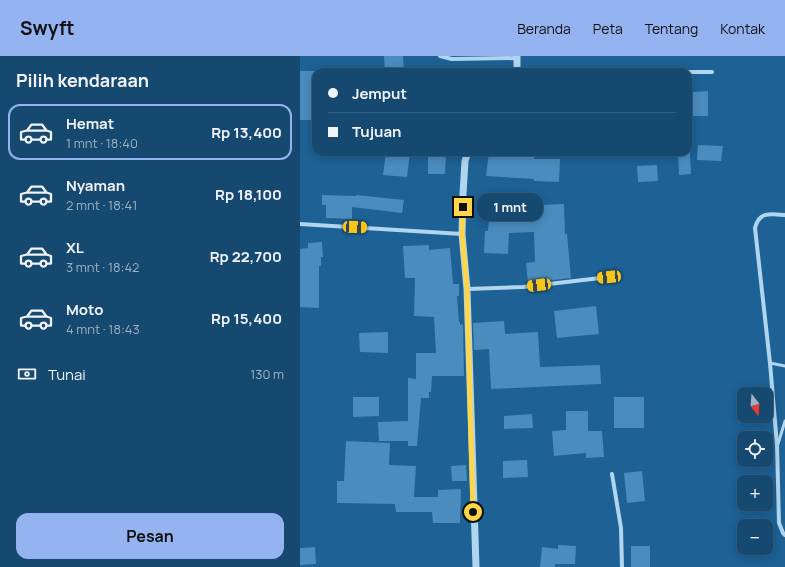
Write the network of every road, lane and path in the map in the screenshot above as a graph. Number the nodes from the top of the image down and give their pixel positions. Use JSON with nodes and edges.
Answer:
{"nodes":[{"id":1,"x":440,"y":56,"type":"edge"},
{"id":2,"x":517,"y":57,"type":"edge"},
{"id":3,"x":517,"y":68,"type":"edge"},
{"id":4,"x":692,"y":72,"type":"edge"},
{"id":5,"x":712,"y":72,"type":"dead end"},
{"id":6,"x":467,"y":156,"type":"edge"},
{"id":7,"x":785,"y":216,"type":"edge"},
{"id":8,"x":300,"y":224,"type":"edge"},
{"id":9,"x":462,"y":234,"type":"junction"},
{"id":10,"x":609,"y":277,"type":"dead end"},
{"id":11,"x":467,"y":289,"type":"junction"},
{"id":12,"x":770,"y":363,"type":"junction"},
{"id":13,"x":785,"y":366,"type":"edge"},
{"id":14,"x":785,"y":421,"type":"edge"},
{"id":15,"x":777,"y":445,"type":"junction"},
{"id":16,"x":612,"y":474,"type":"dead end"},
{"id":17,"x":785,"y":535,"type":"edge"},
{"id":18,"x":476,"y":567,"type":"edge"},
{"id":19,"x":622,"y":567,"type":"edge"}],
"edges":[{"from":1,"to":2,"type":"street"},
{"from":2,"to":3,"type":"street"},
{"from":4,"to":5,"type":"street"},
{"from":6,"to":9,"type":"street"},
{"from":7,"to":12,"type":"street"},
{"from":8,"to":9,"type":"street"},
{"from":9,"to":11,"type":"street"},
{"from":10,"to":11,"type":"street"},
{"from":11,"to":18,"type":"street"},
{"from":12,"to":13,"type":"lane"},
{"from":12,"to":15,"type":"street"},
{"from":14,"to":15,"type":"lane"},
{"from":15,"to":17,"type":"street"},
{"from":16,"to":19,"type":"street"}]}
